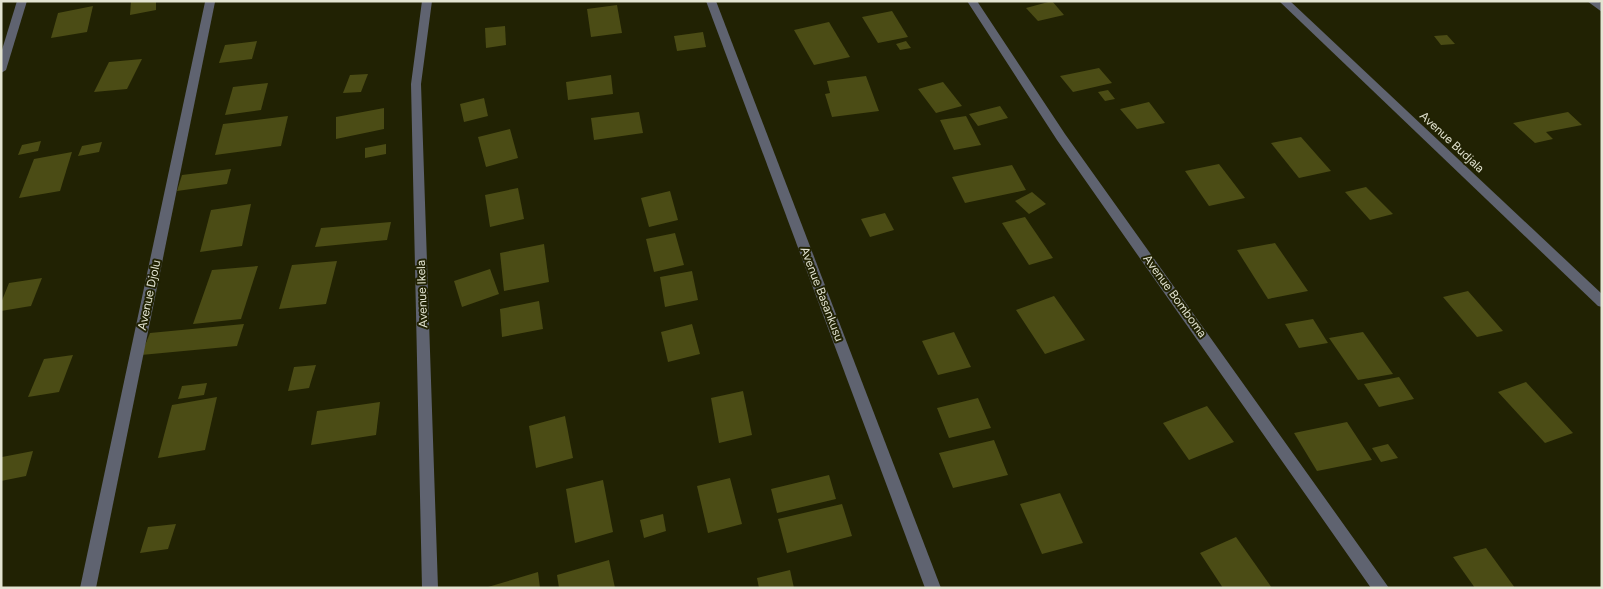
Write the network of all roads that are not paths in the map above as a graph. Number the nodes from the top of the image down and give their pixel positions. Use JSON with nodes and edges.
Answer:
{"nodes":[{"id":1,"x":22,"y":1,"type":"edge"},
{"id":2,"x":427,"y":1,"type":"edge"},
{"id":3,"x":712,"y":1,"type":"edge"},
{"id":4,"x":972,"y":1,"type":"edge"},
{"id":5,"x":1284,"y":1,"type":"edge"},
{"id":6,"x":1592,"y":1,"type":"edge"},
{"id":7,"x":210,"y":2,"type":"edge"},
{"id":8,"x":1602,"y":9,"type":"edge"},
{"id":9,"x":1,"y":70,"type":"edge"},
{"id":10,"x":1602,"y":302,"type":"edge"},
{"id":11,"x":88,"y":588,"type":"edge"},
{"id":12,"x":430,"y":588,"type":"edge"},
{"id":13,"x":933,"y":588,"type":"edge"},
{"id":14,"x":1381,"y":588,"type":"edge"}],
"edges":[{"from":1,"to":9,"type":"street"},
{"from":2,"to":12,"type":"street","name":"Avenue Ikela"},
{"from":3,"to":13,"type":"street","name":"Avenue Basankusu"},
{"from":4,"to":14,"type":"street","name":"Avenue Bomboma"},
{"from":5,"to":10,"type":"street","name":"Avenue Budjala"},
{"from":6,"to":8,"type":"street"},
{"from":7,"to":11,"type":"street","name":"Avenue Djolu"}]}
